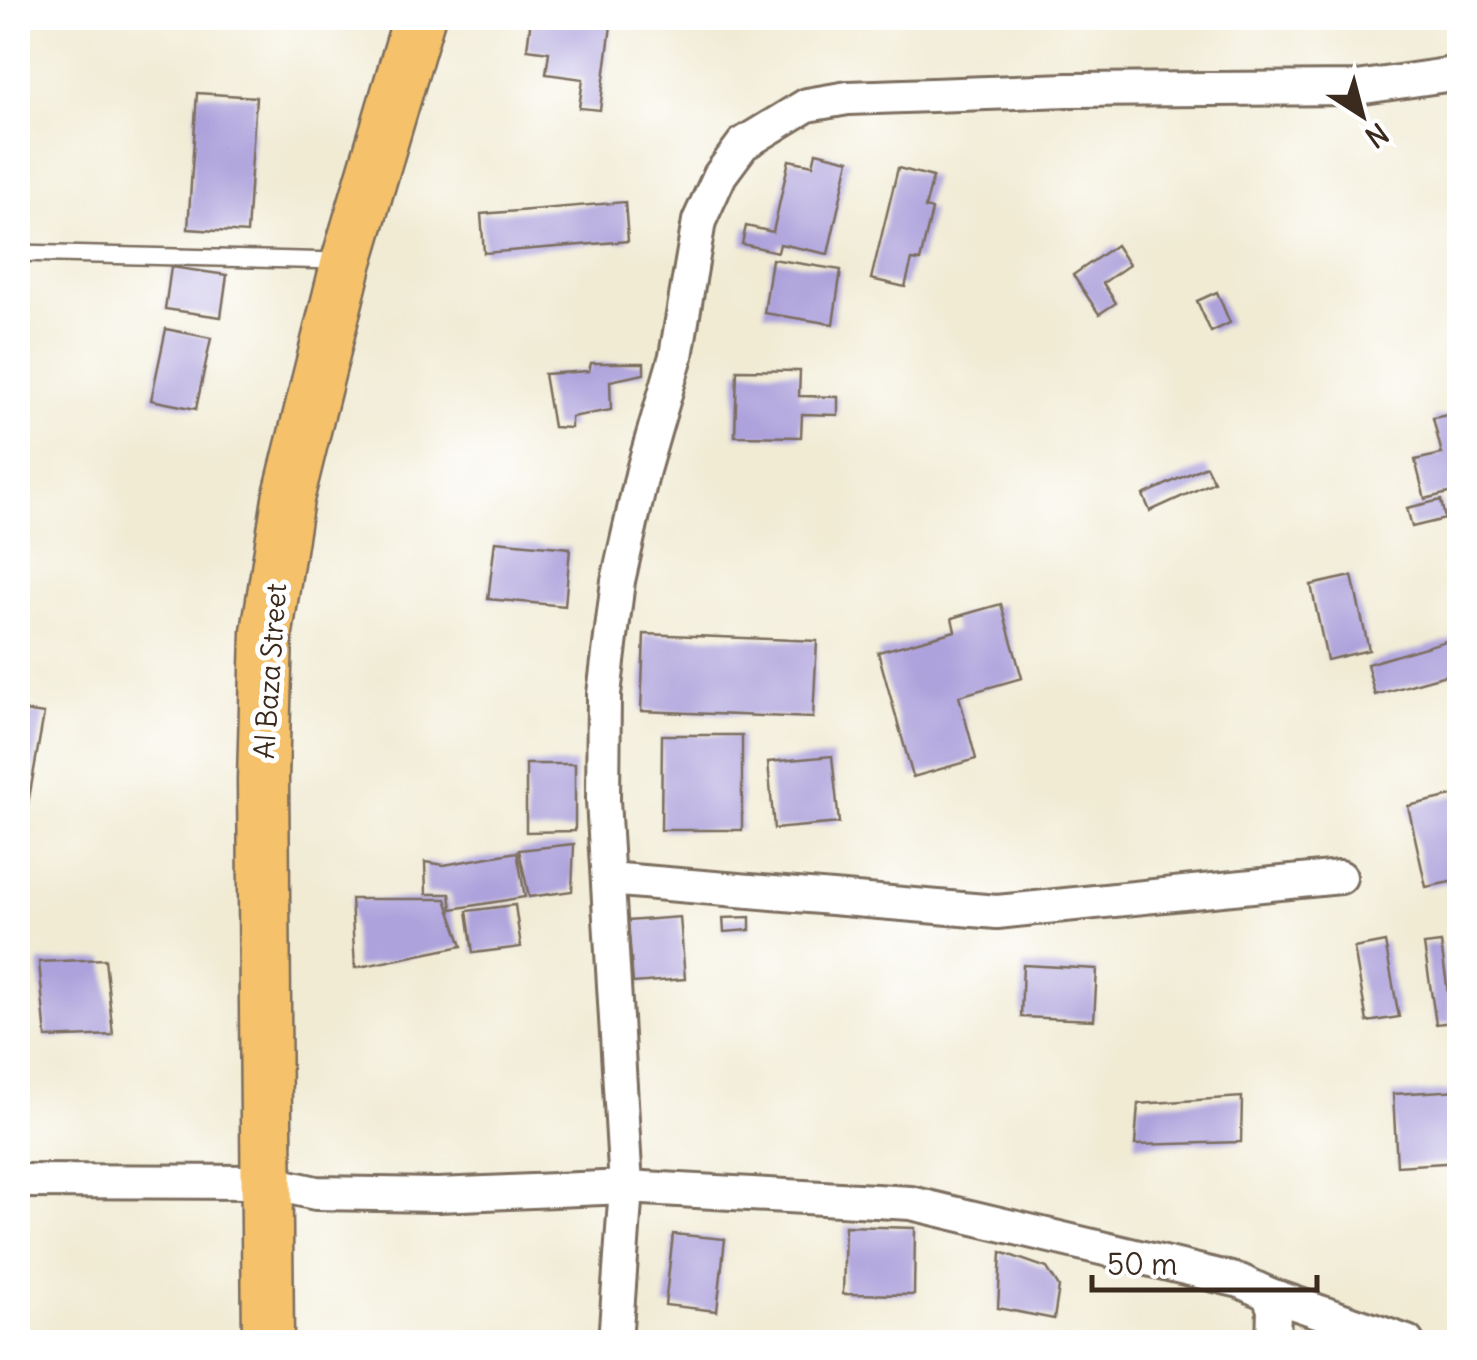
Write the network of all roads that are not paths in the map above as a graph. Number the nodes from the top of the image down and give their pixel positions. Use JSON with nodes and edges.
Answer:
{"nodes":[{"id":1,"x":419,"y":18,"type":"edge"},
{"id":2,"x":1460,"y":73,"type":"edge"},
{"id":3,"x":18,"y":252,"type":"edge"},
{"id":4,"x":347,"y":261,"type":"junction"},
{"id":5,"x":1340,"y":878,"type":"dead end"},
{"id":6,"x":608,"y":879,"type":"junction"},
{"id":7,"x":18,"y":1182,"type":"edge"},
{"id":8,"x":266,"y":1182,"type":"junction"},
{"id":9,"x":626,"y":1187,"type":"junction"},
{"id":10,"x":1268,"y":1294,"type":"junction"},
{"id":11,"x":268,"y":1342,"type":"edge"},
{"id":12,"x":615,"y":1342,"type":"edge"},
{"id":13,"x":1273,"y":1342,"type":"edge"},
{"id":14,"x":1407,"y":1342,"type":"edge"}],
"edges":[{"from":1,"to":4,"type":"main road","name":"Al Baza Street"},
{"from":2,"to":6,"type":"street"},
{"from":3,"to":4,"type":"lane"},
{"from":4,"to":8,"type":"main road","name":"Al Baza Street"},
{"from":5,"to":6,"type":"street"},
{"from":6,"to":9,"type":"street"},
{"from":7,"to":8,"type":"street"},
{"from":8,"to":9,"type":"street"},
{"from":8,"to":11,"type":"main road","name":"Al Baza Street"},
{"from":9,"to":10,"type":"street"},
{"from":9,"to":12,"type":"street"},
{"from":10,"to":13,"type":"street"},
{"from":10,"to":14,"type":"street"}]}
